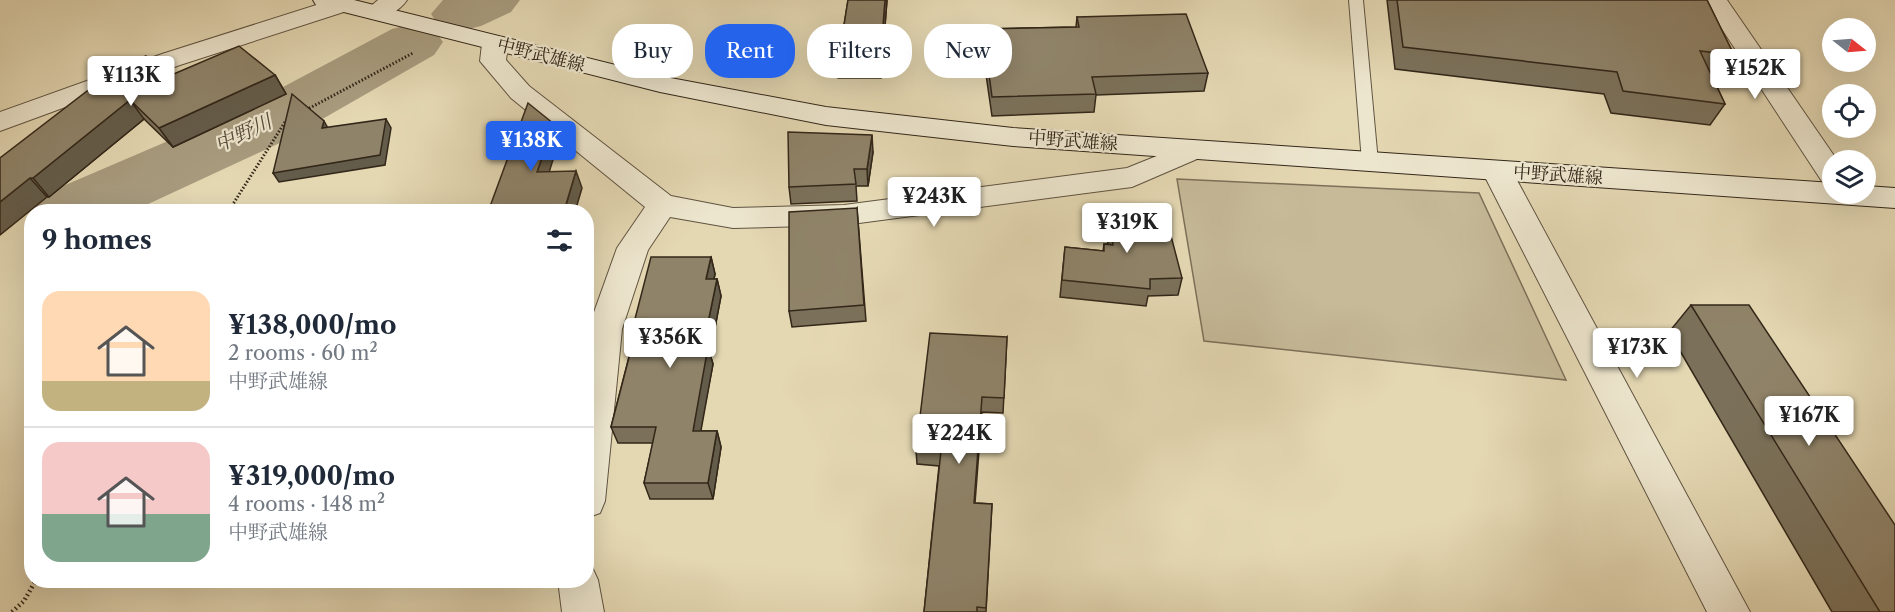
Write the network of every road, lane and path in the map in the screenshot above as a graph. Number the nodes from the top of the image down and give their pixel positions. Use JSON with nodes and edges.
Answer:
{"nodes":[{"id":1,"x":1356,"y":0,"type":"edge"},
{"id":2,"x":1715,"y":0,"type":"edge"},
{"id":3,"x":335,"y":2,"type":"edge"},
{"id":4,"x":385,"y":6,"type":"edge"},
{"id":5,"x":461,"y":35,"type":"junction"},
{"id":6,"x":495,"y":44,"type":"junction"},
{"id":7,"x":306,"y":110,"type":"edge"},
{"id":8,"x":296,"y":116,"type":"edge"},
{"id":9,"x":0,"y":122,"type":"edge"},
{"id":10,"x":1194,"y":150,"type":"junction"},
{"id":11,"x":1822,"y":160,"type":"edge"},
{"id":12,"x":1370,"y":162,"type":"junction"},
{"id":13,"x":1497,"y":171,"type":"junction"},
{"id":14,"x":1822,"y":193,"type":"edge"},
{"id":15,"x":1876,"y":196,"type":"edge"},
{"id":16,"x":1895,"y":198,"type":"edge"},
{"id":17,"x":233,"y":204,"type":"edge"},
{"id":18,"x":662,"y":205,"type":"junction"},
{"id":19,"x":594,"y":429,"type":"edge"},
{"id":20,"x":31,"y":588,"type":"edge"},
{"id":21,"x":579,"y":588,"type":"edge"},
{"id":22,"x":12,"y":612,"type":"edge"},
{"id":23,"x":583,"y":612,"type":"edge"},
{"id":24,"x":1730,"y":612,"type":"edge"}],
"edges":[{"from":1,"to":12,"type":"lane"},
{"from":2,"to":11,"type":"street"},
{"from":3,"to":4,"type":"street","name":"中野武雄線"},
{"from":3,"to":9,"type":"street"},
{"from":4,"to":5,"type":"street","name":"中野武雄線"},
{"from":5,"to":6,"type":"street","name":"中野武雄線"},
{"from":5,"to":7,"type":"path"},
{"from":6,"to":10,"type":"street","name":"中野武雄線"},
{"from":6,"to":18,"type":"street"},
{"from":8,"to":17,"type":"path"},
{"from":10,"to":12,"type":"street","name":"中野武雄線"},
{"from":10,"to":18,"type":"street"},
{"from":12,"to":13,"type":"street","name":"中野武雄線"},
{"from":13,"to":14,"type":"street","name":"中野武雄線"},
{"from":13,"to":24,"type":"street"},
{"from":15,"to":16,"type":"street","name":"中野武雄線"},
{"from":18,"to":19,"type":"street"},
{"from":20,"to":22,"type":"path"},
{"from":21,"to":23,"type":"street"}]}
